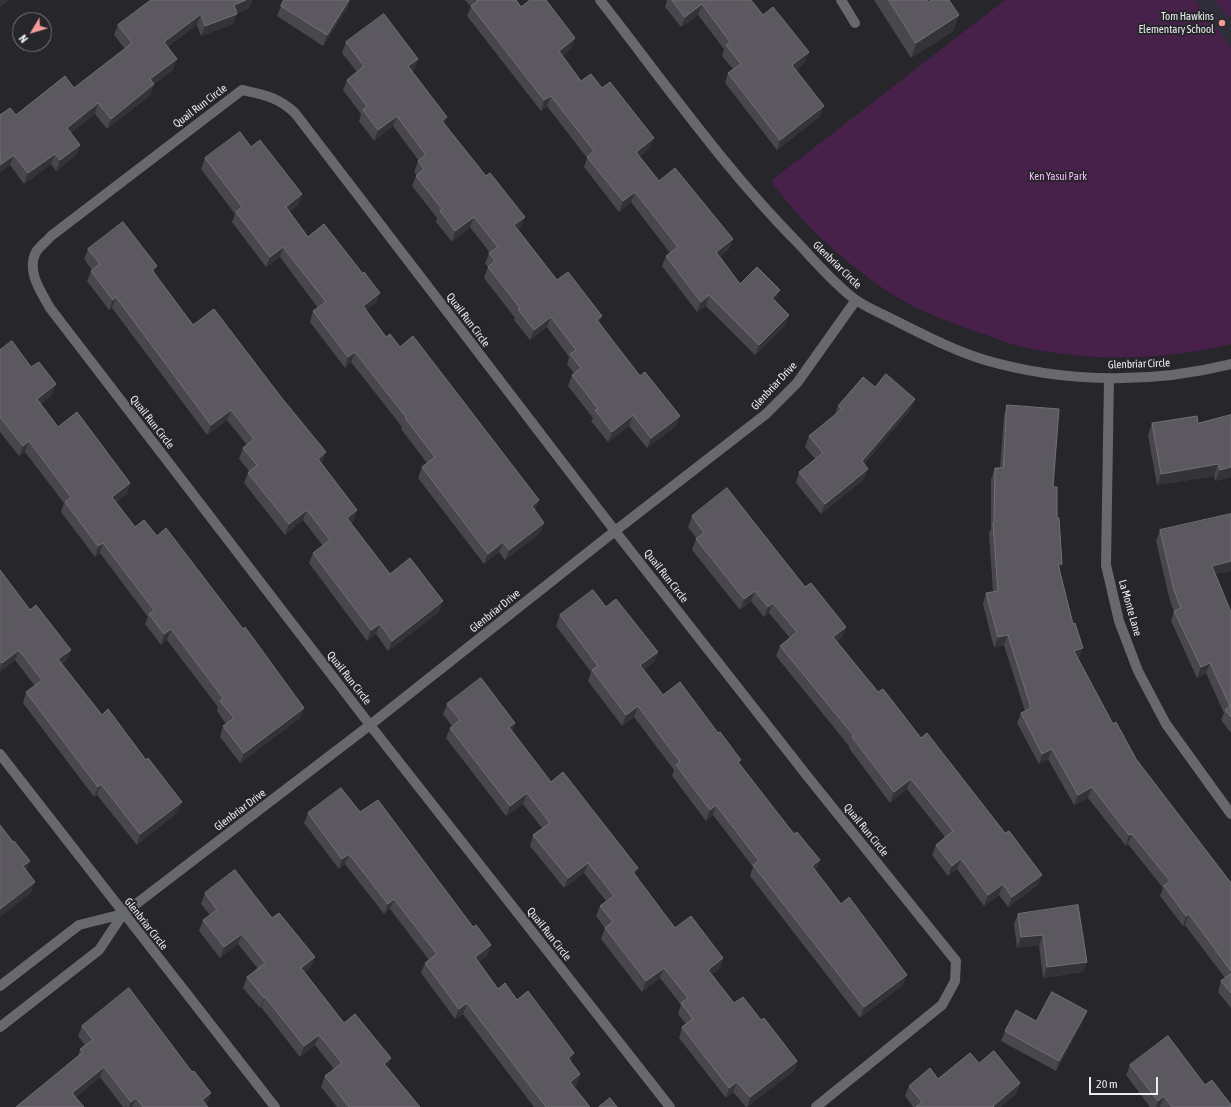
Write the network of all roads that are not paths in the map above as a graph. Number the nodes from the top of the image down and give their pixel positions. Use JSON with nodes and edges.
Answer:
{"nodes":[{"id":1,"x":600,"y":0,"type":"edge"},
{"id":2,"x":841,"y":0,"type":"edge"},
{"id":3,"x":855,"y":23,"type":"dead end"},
{"id":4,"x":856,"y":300,"type":"junction"},
{"id":5,"x":1231,"y":364,"type":"edge"},
{"id":6,"x":1109,"y":378,"type":"junction"},
{"id":7,"x":614,"y":531,"type":"junction"},
{"id":8,"x":370,"y":725,"type":"junction"},
{"id":9,"x":0,"y":754,"type":"edge"},
{"id":10,"x":1230,"y":812,"type":"edge"},
{"id":11,"x":123,"y":914,"type":"junction"},
{"id":12,"x":0,"y":986,"type":"edge"},
{"id":13,"x":0,"y":1027,"type":"edge"},
{"id":14,"x":275,"y":1107,"type":"edge"},
{"id":15,"x":670,"y":1107,"type":"edge"},
{"id":16,"x":816,"y":1107,"type":"edge"}],
"edges":[{"from":1,"to":4,"type":"street","name":"Glenbriar Circle"},
{"from":2,"to":3,"type":"street"},
{"from":4,"to":6,"type":"street","name":"Glenbriar Circle"},
{"from":4,"to":7,"type":"street","name":"Glenbriar Drive"},
{"from":5,"to":6,"type":"street","name":"Glenbriar Circle"},
{"from":6,"to":10,"type":"street","name":"La Monte Lane"},
{"from":7,"to":8,"type":"street","name":"Glenbriar Drive"},
{"from":7,"to":8,"type":"street","name":"Quail Run Circle"},
{"from":7,"to":16,"type":"street","name":"Quail Run Circle"},
{"from":8,"to":11,"type":"street","name":"Glenbriar Drive"},
{"from":8,"to":15,"type":"street","name":"Quail Run Circle"},
{"from":9,"to":11,"type":"street","name":"Glenbriar Circle"},
{"from":11,"to":12,"type":"street","name":"Glenbriar Drive"},
{"from":11,"to":13,"type":"street","name":"Glenbriar Drive"},
{"from":11,"to":14,"type":"street","name":"Glenbriar Circle"}]}
